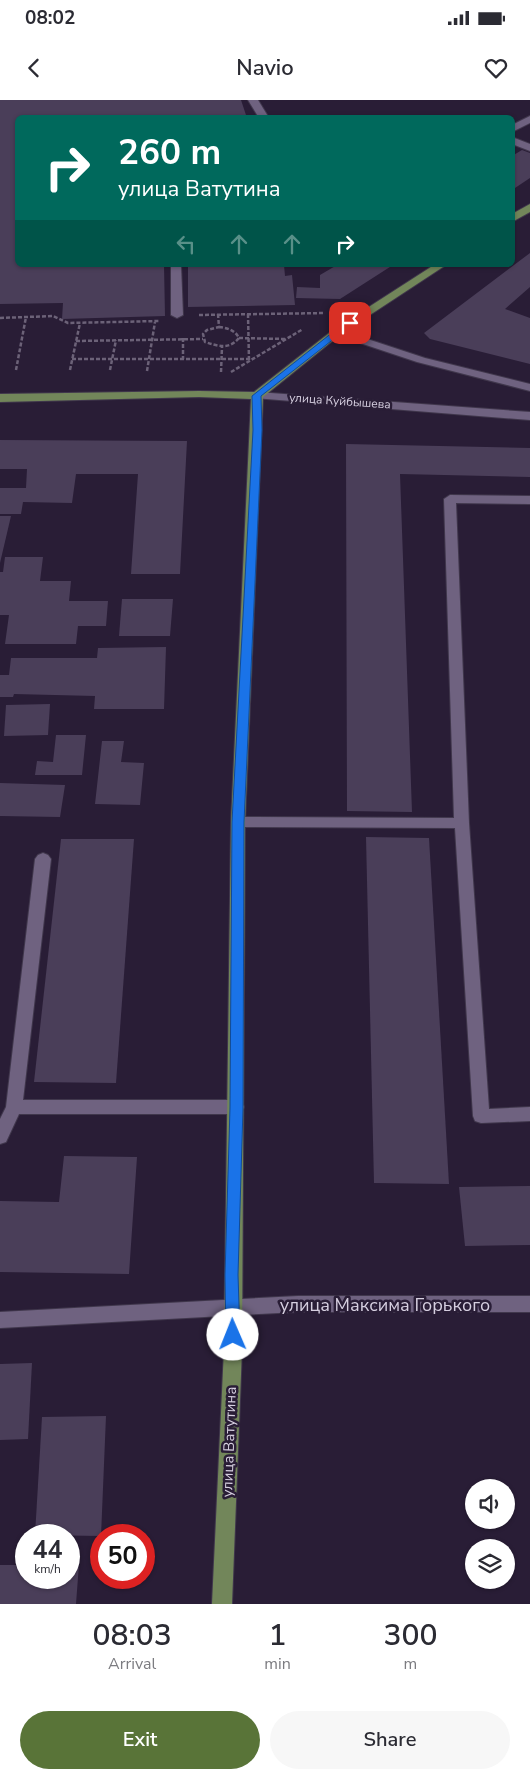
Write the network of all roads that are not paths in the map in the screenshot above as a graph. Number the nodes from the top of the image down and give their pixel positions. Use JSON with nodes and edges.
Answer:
{"nodes":[{"id":1,"x":253,"y":100,"type":"edge"},
{"id":2,"x":262,"y":115,"type":"edge"},
{"id":3,"x":530,"y":119,"type":"edge"},
{"id":4,"x":515,"y":127,"type":"edge"},
{"id":5,"x":515,"y":141,"type":"edge"},
{"id":6,"x":530,"y":148,"type":"edge"},
{"id":7,"x":529,"y":209,"type":"edge"},
{"id":8,"x":515,"y":217,"type":"edge"},
{"id":9,"x":176,"y":267,"type":"edge"},
{"id":10,"x":438,"y":267,"type":"edge"},
{"id":11,"x":180,"y":315,"type":"road end"},
{"id":12,"x":337,"y":332,"type":"junction"},
{"id":13,"x":530,"y":388,"type":"edge"},
{"id":14,"x":257,"y":396,"type":"junction"},
{"id":15,"x":0,"y":398,"type":"edge"},
{"id":16,"x":530,"y":416,"type":"edge"},
{"id":17,"x":530,"y":500,"type":"edge"},
{"id":18,"x":238,"y":822,"type":"junction"},
{"id":19,"x":462,"y":824,"type":"junction"},
{"id":20,"x":43,"y":859,"type":"dead end"},
{"id":21,"x":14,"y":1107,"type":"junction"},
{"id":22,"x":236,"y":1108,"type":"junction"},
{"id":23,"x":530,"y":1114,"type":"edge"},
{"id":24,"x":0,"y":1137,"type":"edge"},
{"id":25,"x":530,"y":1304,"type":"edge"},
{"id":26,"x":233,"y":1308,"type":"junction"},
{"id":27,"x":0,"y":1320,"type":"edge"},
{"id":28,"x":222,"y":1604,"type":"edge"}],
"edges":[{"from":1,"to":2,"type":"street"},
{"from":3,"to":4,"type":"street"},
{"from":5,"to":6,"type":"street"},
{"from":7,"to":8,"type":"main road"},
{"from":9,"to":11,"type":"street"},
{"from":10,"to":12,"type":"main road"},
{"from":12,"to":13,"type":"street"},
{"from":12,"to":14,"type":"main road"},
{"from":14,"to":15,"type":"main road","name":"улица Куйбышева"},
{"from":14,"to":16,"type":"street","name":"улица Куйбышева"},
{"from":14,"to":18,"type":"main road","name":"улица Ватутина"},
{"from":17,"to":19,"type":"street"},
{"from":18,"to":19,"type":"street"},
{"from":18,"to":22,"type":"main road","name":"улица Ватутина"},
{"from":19,"to":23,"type":"street"},
{"from":20,"to":21,"type":"street"},
{"from":21,"to":22,"type":"street"},
{"from":21,"to":24,"type":"street"},
{"from":22,"to":26,"type":"main road","name":"улица Ватутина"},
{"from":25,"to":26,"type":"street","name":"улица Максима Горького"},
{"from":26,"to":27,"type":"street","name":"улица Максима Горького"},
{"from":26,"to":28,"type":"main road","name":"улица Ватутина"}]}
